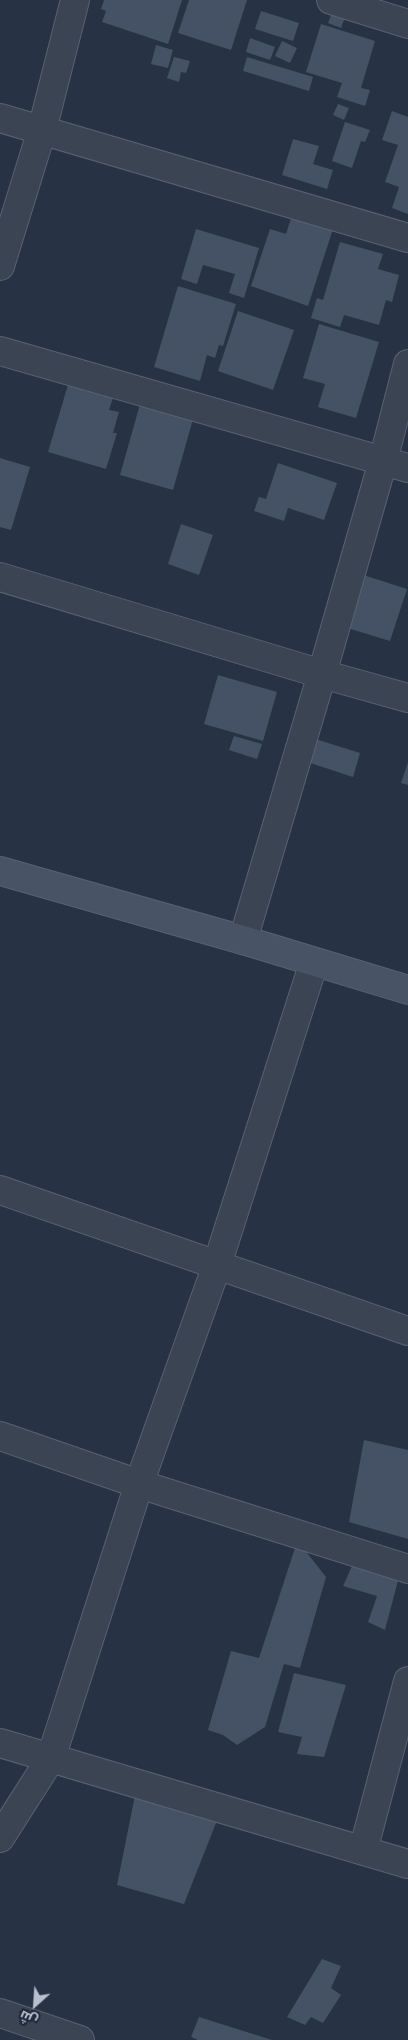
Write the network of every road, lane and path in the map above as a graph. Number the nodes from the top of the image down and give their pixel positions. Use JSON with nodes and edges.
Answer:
{"nodes":[{"id":1,"x":75,"y":0,"type":"edge"},
{"id":2,"x":334,"y":0,"type":"edge"},
{"id":3,"x":408,"y":24,"type":"edge"},
{"id":4,"x":0,"y":118,"type":"edge"},
{"id":5,"x":42,"y":130,"type":"junction"},
{"id":6,"x":408,"y":238,"type":"edge"},
{"id":7,"x":0,"y":266,"type":"edge"},
{"id":8,"x":0,"y":351,"type":"edge"},
{"id":9,"x":408,"y":364,"type":"edge"},
{"id":10,"x":396,"y":465,"type":"edge"},
{"id":11,"x":0,"y":577,"type":"edge"},
{"id":12,"x":322,"y":674,"type":"junction"},
{"id":13,"x":408,"y":698,"type":"edge"},
{"id":14,"x":0,"y":871,"type":"edge"},
{"id":15,"x":243,"y":940,"type":"junction"},
{"id":16,"x":314,"y":962,"type":"junction"},
{"id":17,"x":408,"y":990,"type":"edge"},
{"id":18,"x":0,"y":1190,"type":"edge"},
{"id":19,"x":217,"y":1265,"type":"junction"},
{"id":20,"x":408,"y":1331,"type":"edge"},
{"id":21,"x":0,"y":1436,"type":"edge"},
{"id":22,"x":139,"y":1484,"type":"junction"},
{"id":23,"x":408,"y":1569,"type":"edge"},
{"id":24,"x":408,"y":1681,"type":"edge"},
{"id":25,"x":0,"y":1743,"type":"edge"},
{"id":26,"x":51,"y":1758,"type":"junction"},
{"id":27,"x":0,"y":1838,"type":"edge"},
{"id":28,"x":363,"y":1851,"type":"junction"},
{"id":29,"x":408,"y":1864,"type":"edge"},
{"id":30,"x":0,"y":2013,"type":"edge"},
{"id":31,"x":80,"y":2040,"type":"edge"}],
"edges":[{"from":1,"to":5,"type":"street"},
{"from":2,"to":3,"type":"street"},
{"from":4,"to":5,"type":"street"},
{"from":5,"to":6,"type":"street"},
{"from":5,"to":7,"type":"street"},
{"from":8,"to":10,"type":"street"},
{"from":9,"to":10,"type":"street"},
{"from":10,"to":12,"type":"street"},
{"from":11,"to":12,"type":"street"},
{"from":12,"to":13,"type":"street"},
{"from":12,"to":15,"type":"street"},
{"from":14,"to":15,"type":"street"},
{"from":15,"to":16,"type":"street"},
{"from":16,"to":17,"type":"street"},
{"from":16,"to":19,"type":"street"},
{"from":18,"to":19,"type":"street"},
{"from":19,"to":20,"type":"street"},
{"from":19,"to":22,"type":"street"},
{"from":21,"to":22,"type":"street"},
{"from":22,"to":23,"type":"street"},
{"from":22,"to":26,"type":"street"},
{"from":24,"to":28,"type":"street"},
{"from":25,"to":26,"type":"street"},
{"from":26,"to":27,"type":"street"},
{"from":26,"to":28,"type":"street"},
{"from":28,"to":29,"type":"street"},
{"from":30,"to":31,"type":"street"}]}
